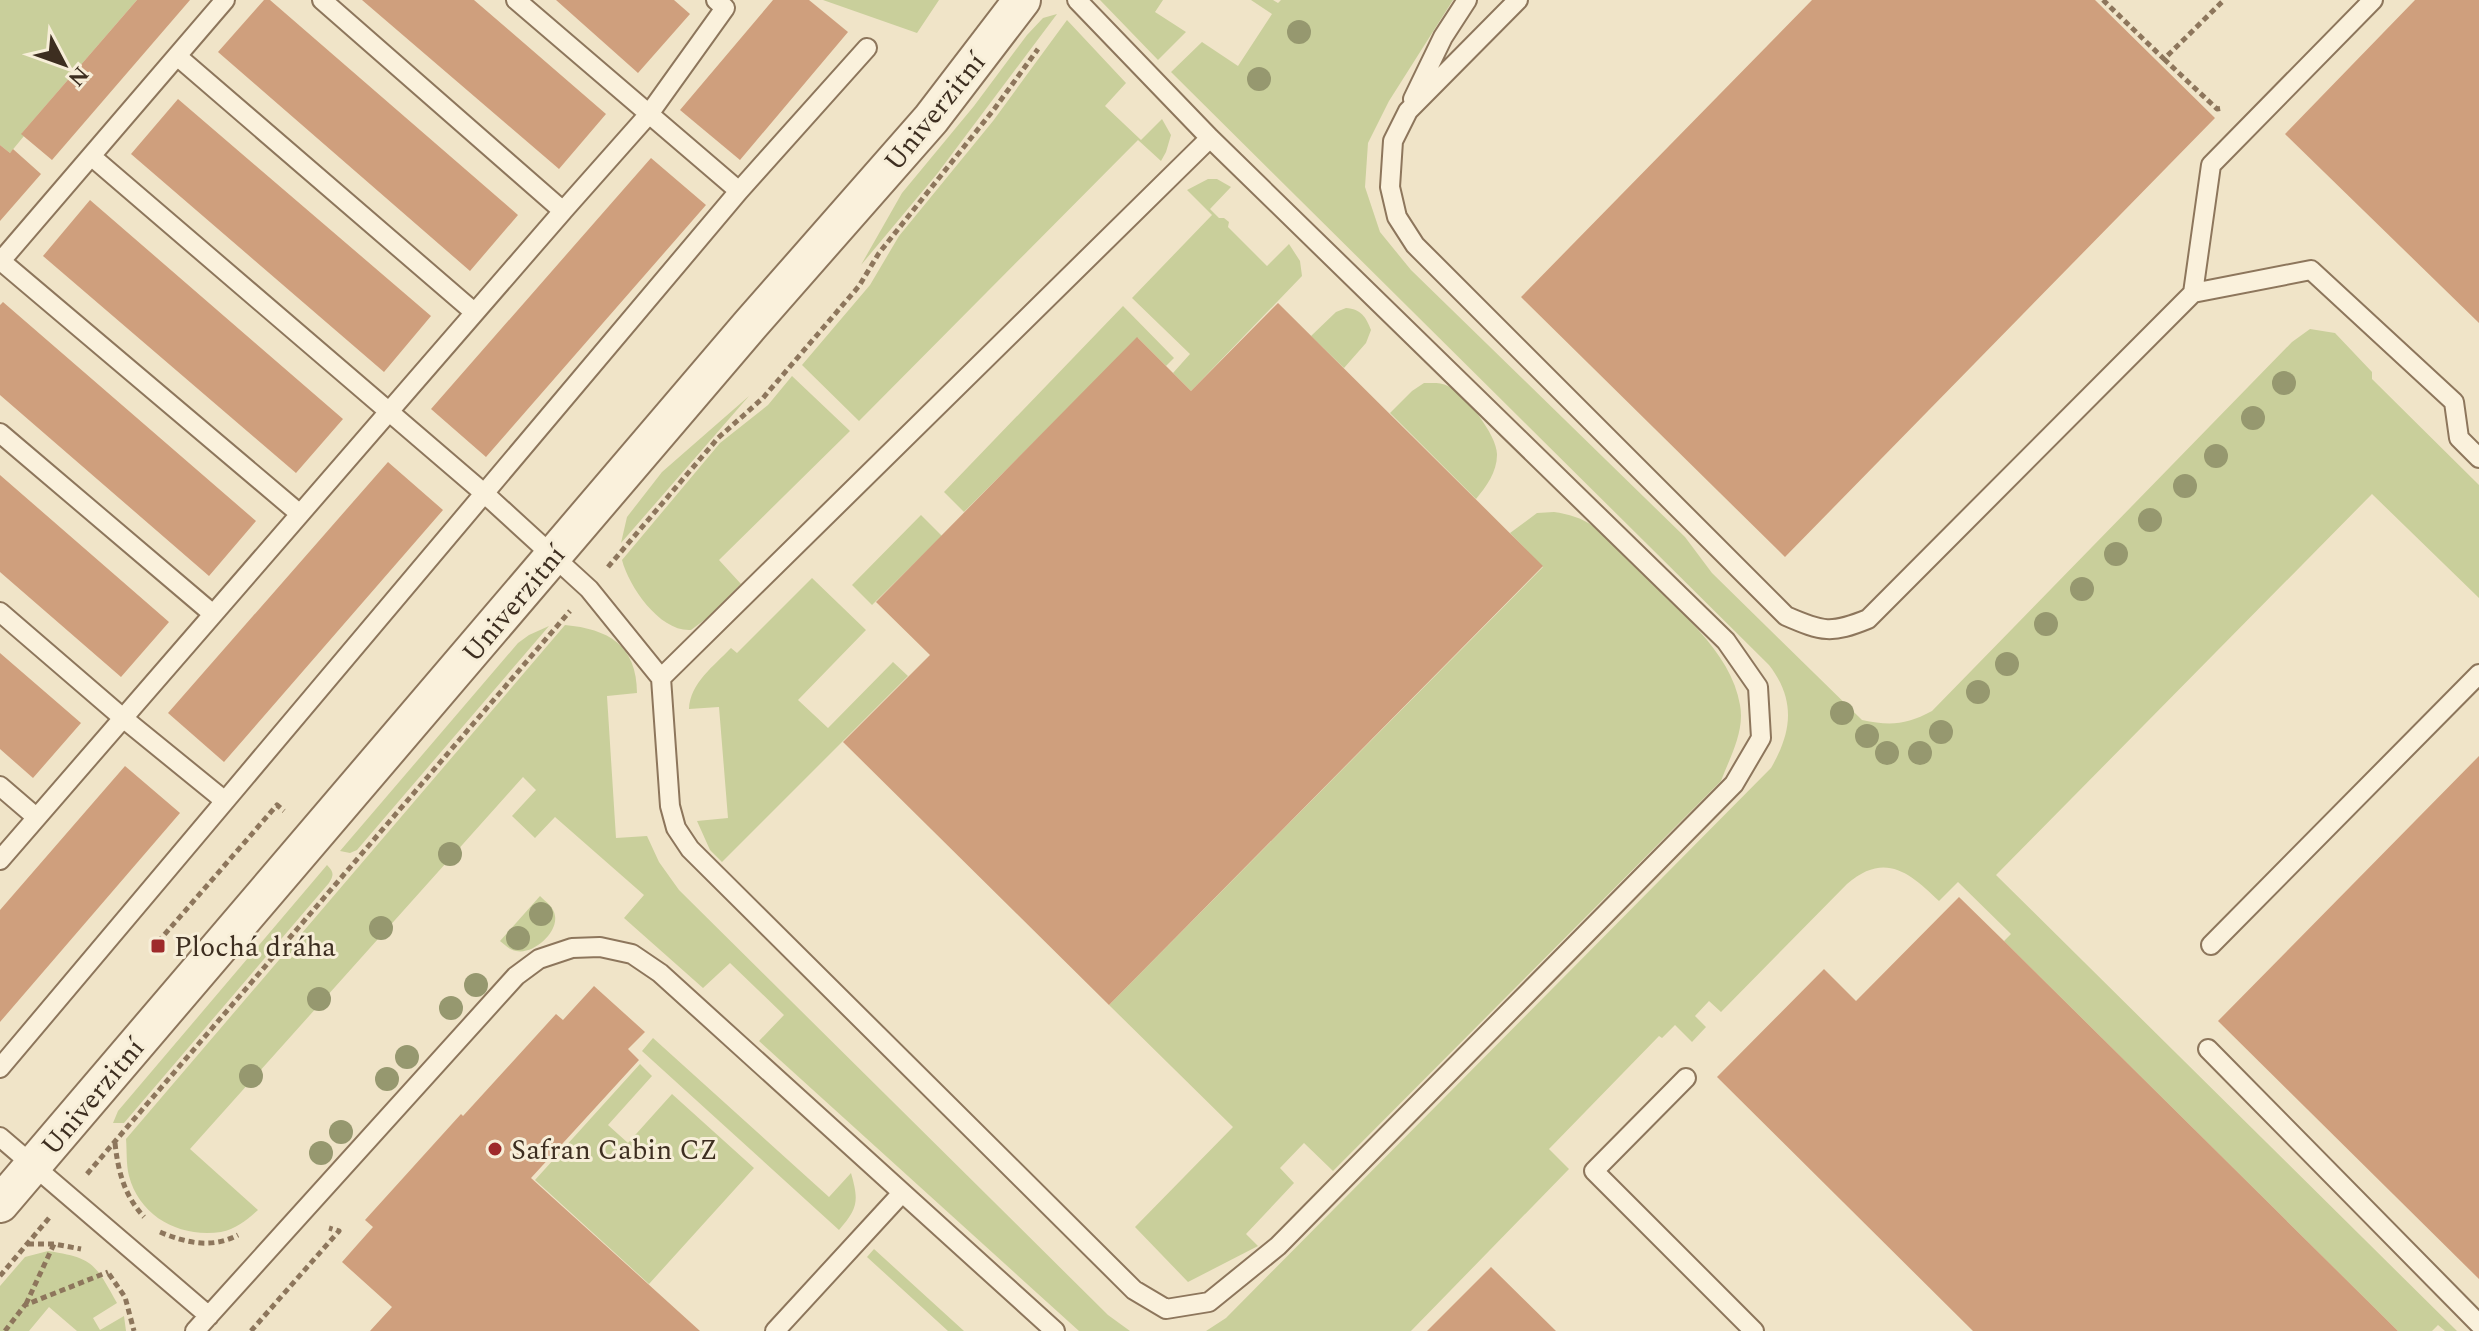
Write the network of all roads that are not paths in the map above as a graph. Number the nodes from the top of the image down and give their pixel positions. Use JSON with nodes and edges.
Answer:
{"nodes":[{"id":1,"x":225,"y":0,"type":"edge"},
{"id":2,"x":322,"y":0,"type":"edge"},
{"id":3,"x":516,"y":0,"type":"edge"},
{"id":4,"x":1022,"y":0,"type":"edge"},
{"id":5,"x":1077,"y":0,"type":"edge"},
{"id":6,"x":1467,"y":0,"type":"edge"},
{"id":7,"x":1518,"y":0,"type":"edge"},
{"id":8,"x":2373,"y":0,"type":"edge"},
{"id":9,"x":724,"y":3,"type":"edge"},
{"id":10,"x":867,"y":48,"type":"dead end"},
{"id":11,"x":177,"y":56,"type":"junction"},
{"id":12,"x":1408,"y":111,"type":"junction"},
{"id":13,"x":649,"y":114,"type":"junction"},
{"id":14,"x":1210,"y":138,"type":"junction"},
{"id":15,"x":91,"y":156,"type":"junction"},
{"id":16,"x":739,"y":191,"type":"junction"},
{"id":17,"x":563,"y":211,"type":"junction"},
{"id":18,"x":0,"y":261,"type":"edge"},
{"id":19,"x":2193,"y":293,"type":"junction"},
{"id":20,"x":474,"y":312,"type":"junction"},
{"id":21,"x":389,"y":411,"type":"junction"},
{"id":22,"x":0,"y":433,"type":"edge"},
{"id":23,"x":2479,"y":458,"type":"edge"},
{"id":24,"x":485,"y":494,"type":"junction"},
{"id":25,"x":300,"y":514,"type":"junction"},
{"id":26,"x":553,"y":556,"type":"junction"},
{"id":27,"x":0,"y":612,"type":"edge"},
{"id":28,"x":213,"y":614,"type":"junction"},
{"id":29,"x":2479,"y":674,"type":"edge"},
{"id":30,"x":661,"y":678,"type":"junction"},
{"id":31,"x":123,"y":718,"type":"junction"},
{"id":32,"x":0,"y":786,"type":"edge"},
{"id":33,"x":225,"y":801,"type":"junction"},
{"id":34,"x":36,"y":817,"type":"junction"},
{"id":35,"x":0,"y":860,"type":"edge"},
{"id":36,"x":2211,"y":945,"type":"dead end"},
{"id":37,"x":2208,"y":1049,"type":"dead end"},
{"id":38,"x":0,"y":1068,"type":"edge"},
{"id":39,"x":1686,"y":1078,"type":"dead end"},
{"id":40,"x":0,"y":1137,"type":"edge"},
{"id":41,"x":33,"y":1166,"type":"junction"},
{"id":42,"x":902,"y":1193,"type":"junction"},
{"id":43,"x":0,"y":1204,"type":"edge"},
{"id":44,"x":209,"y":1316,"type":"junction"},
{"id":45,"x":2479,"y":1324,"type":"edge"},
{"id":46,"x":195,"y":1331,"type":"edge"},
{"id":47,"x":775,"y":1331,"type":"edge"},
{"id":48,"x":1055,"y":1331,"type":"edge"},
{"id":49,"x":1754,"y":1331,"type":"edge"}],
"edges":[{"from":1,"to":11,"type":"lane"},
{"from":2,"to":17,"type":"lane"},
{"from":3,"to":13,"type":"lane"},
{"from":4,"to":26,"type":"street","name":"Univerzitní"},
{"from":5,"to":14,"type":"lane"},
{"from":6,"to":12,"type":"lane"},
{"from":7,"to":12,"type":"lane"},
{"from":8,"to":19,"type":"lane"},
{"from":9,"to":13,"type":"lane"},
{"from":10,"to":16,"type":"lane"},
{"from":11,"to":15,"type":"lane"},
{"from":11,"to":20,"type":"lane"},
{"from":12,"to":19,"type":"lane"},
{"from":13,"to":16,"type":"lane"},
{"from":13,"to":17,"type":"lane"},
{"from":14,"to":30,"type":"lane"},
{"from":14,"to":30,"type":"lane"},
{"from":15,"to":18,"type":"lane"},
{"from":15,"to":21,"type":"lane"},
{"from":16,"to":24,"type":"lane"},
{"from":17,"to":20,"type":"lane"},
{"from":18,"to":25,"type":"lane"},
{"from":19,"to":23,"type":"lane"},
{"from":20,"to":21,"type":"lane"},
{"from":21,"to":24,"type":"lane"},
{"from":21,"to":25,"type":"lane"},
{"from":22,"to":28,"type":"lane"},
{"from":24,"to":26,"type":"lane"},
{"from":24,"to":33,"type":"lane"},
{"from":25,"to":28,"type":"lane"},
{"from":26,"to":30,"type":"lane"},
{"from":26,"to":41,"type":"street","name":"Univerzitní"},
{"from":27,"to":31,"type":"lane"},
{"from":28,"to":31,"type":"lane"},
{"from":29,"to":36,"type":"lane"},
{"from":31,"to":33,"type":"lane"},
{"from":31,"to":34,"type":"lane"},
{"from":32,"to":34,"type":"lane"},
{"from":33,"to":38,"type":"lane"},
{"from":34,"to":35,"type":"lane"},
{"from":37,"to":45,"type":"lane"},
{"from":39,"to":49,"type":"lane"},
{"from":40,"to":41,"type":"lane"},
{"from":41,"to":43,"type":"street","name":"Univerzitní"},
{"from":41,"to":44,"type":"lane"},
{"from":42,"to":44,"type":"lane"},
{"from":42,"to":47,"type":"lane"},
{"from":42,"to":48,"type":"lane"},
{"from":44,"to":46,"type":"lane"}]}
